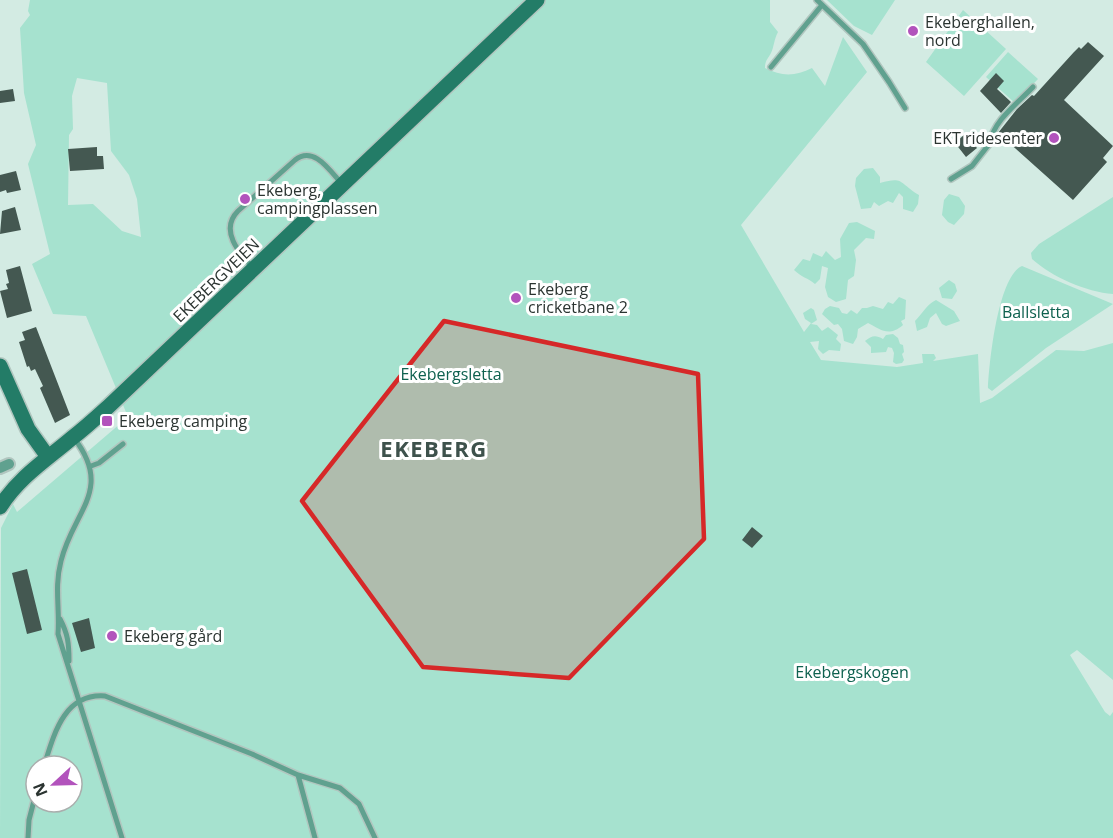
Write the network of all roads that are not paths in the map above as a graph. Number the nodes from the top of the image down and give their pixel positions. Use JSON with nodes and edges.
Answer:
{"nodes":[{"id":1,"x":537,"y":0,"type":"edge"},
{"id":2,"x":819,"y":2,"type":"edge"},
{"id":3,"x":771,"y":68,"type":"dead end"},
{"id":4,"x":1033,"y":87,"type":"dead end"},
{"id":5,"x":905,"y":108,"type":"dead end"},
{"id":6,"x":998,"y":138,"type":"dead end"},
{"id":7,"x":990,"y":143,"type":"junction"},
{"id":8,"x":951,"y":179,"type":"dead end"},
{"id":9,"x":342,"y":184,"type":"junction"},
{"id":10,"x":254,"y":269,"type":"junction"},
{"id":11,"x":0,"y":366,"type":"edge"},
{"id":12,"x":74,"y":437,"type":"junction"},
{"id":13,"x":123,"y":444,"type":"dead end"},
{"id":14,"x":48,"y":457,"type":"junction"},
{"id":15,"x":91,"y":466,"type":"junction"},
{"id":16,"x":0,"y":507,"type":"edge"},
{"id":17,"x":80,"y":700,"type":"junction"},
{"id":18,"x":48,"y":754,"type":"edge"},
{"id":19,"x":298,"y":775,"type":"junction"},
{"id":20,"x":31,"y":814,"type":"edge"},
{"id":21,"x":28,"y":838,"type":"edge"},
{"id":22,"x":122,"y":838,"type":"edge"},
{"id":23,"x":315,"y":838,"type":"edge"},
{"id":24,"x":375,"y":838,"type":"edge"}],
"edges":[{"from":1,"to":9,"type":"street","name":"EKEBERGVEIEN"},
{"from":2,"to":3,"type":"lane"},
{"from":2,"to":5,"type":"lane"},
{"from":4,"to":7,"type":"lane"},
{"from":6,"to":7,"type":"lane"},
{"from":7,"to":8,"type":"lane"},
{"from":9,"to":10,"type":"street","name":"EKEBERGVEIEN"},
{"from":9,"to":10,"type":"lane"},
{"from":10,"to":12,"type":"street","name":"EKEBERGVEIEN"},
{"from":11,"to":14,"type":"street"},
{"from":12,"to":14,"type":"street","name":"EKEBERGVEIEN"},
{"from":12,"to":15,"type":"lane"},
{"from":13,"to":15,"type":"lane"},
{"from":14,"to":16,"type":"street","name":"EKEBERGVEIEN"},
{"from":15,"to":17,"type":"lane"},
{"from":17,"to":18,"type":"lane"},
{"from":17,"to":19,"type":"lane"},
{"from":17,"to":22,"type":"lane"},
{"from":19,"to":23,"type":"lane"},
{"from":19,"to":24,"type":"lane"},
{"from":20,"to":21,"type":"lane"}]}
